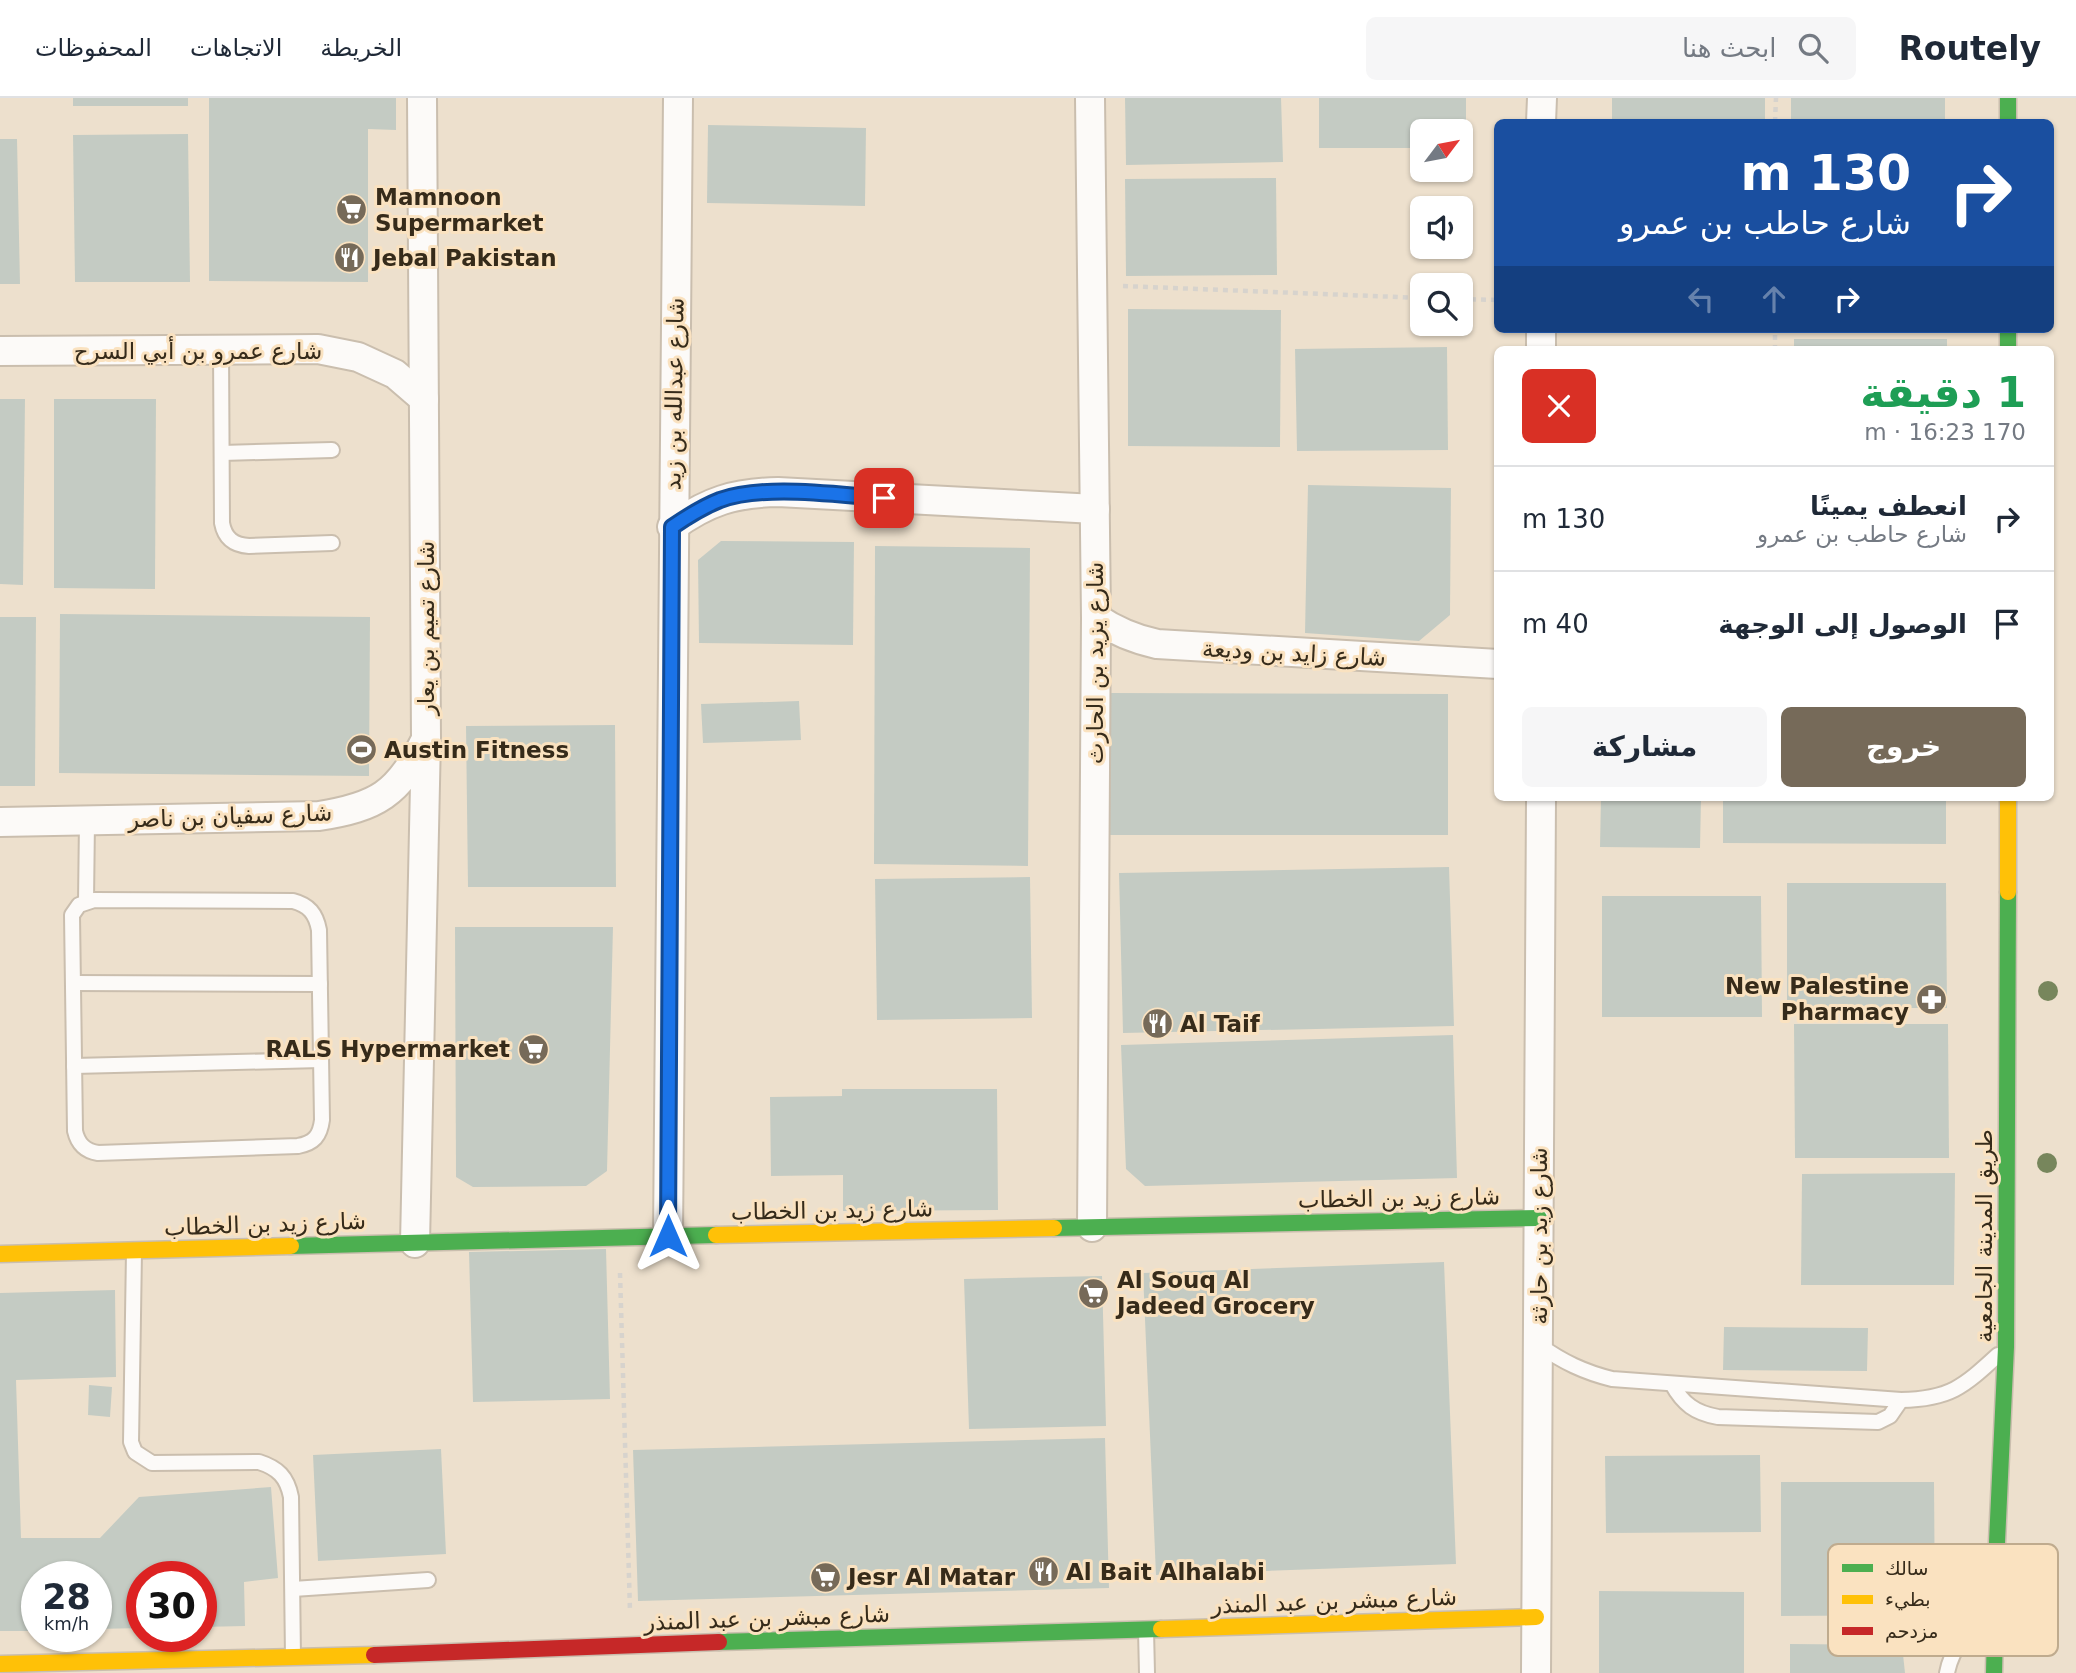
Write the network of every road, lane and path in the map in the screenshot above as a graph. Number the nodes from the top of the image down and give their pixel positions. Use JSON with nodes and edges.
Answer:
{"nodes":[{"id":1,"x":422,"y":98,"type":"edge"},
{"id":2,"x":677,"y":98,"type":"edge"},
{"id":3,"x":1090,"y":98,"type":"edge"},
{"id":4,"x":1542,"y":98,"type":"edge"},
{"id":5,"x":1776,"y":98,"type":"edge"},
{"id":6,"x":2008,"y":98,"type":"edge"},
{"id":7,"x":1541,"y":119,"type":"edge"},
{"id":8,"x":1776,"y":119,"type":"edge"},
{"id":9,"x":2008,"y":119,"type":"edge"},
{"id":10,"x":1092,"y":285,"type":"junction"},
{"id":11,"x":1410,"y":297,"type":"edge"},
{"id":12,"x":1473,"y":299,"type":"edge"},
{"id":13,"x":1494,"y":300,"type":"edge"},
{"id":14,"x":221,"y":350,"type":"junction"},
{"id":15,"x":0,"y":351,"type":"edge"},
{"id":16,"x":425,"y":400,"type":"junction"},
{"id":17,"x":332,"y":450,"type":"dead end"},
{"id":18,"x":222,"y":453,"type":"junction"},
{"id":19,"x":1095,"y":509,"type":"junction"},
{"id":20,"x":672,"y":527,"type":"junction"},
{"id":21,"x":332,"y":544,"type":"dead end"},
{"id":22,"x":1096,"y":618,"type":"junction"},
{"id":23,"x":1494,"y":664,"type":"edge"},
{"id":24,"x":426,"y":738,"type":"junction"},
{"id":25,"x":1541,"y":801,"type":"edge"},
{"id":26,"x":2008,"y":801,"type":"edge"},
{"id":27,"x":87,"y":821,"type":"junction"},
{"id":28,"x":0,"y":822,"type":"edge"},
{"id":29,"x":86,"y":901,"type":"junction"},
{"id":30,"x":73,"y":983,"type":"junction"},
{"id":31,"x":320,"y":984,"type":"junction"},
{"id":32,"x":321,"y":1060,"type":"junction"},
{"id":33,"x":74,"y":1066,"type":"junction"},
{"id":34,"x":1539,"y":1218,"type":"junction"},
{"id":35,"x":1092,"y":1227,"type":"junction"},
{"id":36,"x":668,"y":1236,"type":"junction"},
{"id":37,"x":619,"y":1237,"type":"junction"},
{"id":38,"x":415,"y":1242,"type":"junction"},
{"id":39,"x":134,"y":1250,"type":"junction"},
{"id":40,"x":0,"y":1254,"type":"edge"},
{"id":41,"x":1539,"y":1345,"type":"junction"},
{"id":42,"x":2006,"y":1347,"type":"junction"},
{"id":43,"x":1672,"y":1384,"type":"junction"},
{"id":44,"x":1901,"y":1400,"type":"junction"},
{"id":45,"x":1998,"y":1544,"type":"edge"},
{"id":46,"x":428,"y":1580,"type":"dead end"},
{"id":47,"x":293,"y":1589,"type":"junction"},
{"id":48,"x":1536,"y":1617,"type":"junction"},
{"id":49,"x":1146,"y":1630,"type":"junction"},
{"id":50,"x":631,"y":1645,"type":"junction"},
{"id":51,"x":1954,"y":1656,"type":"edge"},
{"id":52,"x":293,"y":1658,"type":"junction"},
{"id":53,"x":0,"y":1664,"type":"edge"},
{"id":54,"x":1147,"y":1673,"type":"edge"},
{"id":55,"x":1536,"y":1673,"type":"edge"},
{"id":56,"x":1947,"y":1673,"type":"edge"}],
"edges":[{"from":1,"to":16,"type":"street","name":"شارع تميم بن يعار"},
{"from":2,"to":20,"type":"street","name":"شارع عبدالله بن زيد"},
{"from":3,"to":10,"type":"street","name":"شارع يزيد بن الحارث"},
{"from":4,"to":7,"type":"street"},
{"from":5,"to":8,"type":"path"},
{"from":6,"to":9,"type":"street"},
{"from":10,"to":11,"type":"path"},
{"from":10,"to":19,"type":"street","name":"شارع يزيد بن الحارث"},
{"from":12,"to":13,"type":"path"},
{"from":14,"to":15,"type":"street","name":"شارع عمرو بن أبي السرح"},
{"from":14,"to":16,"type":"street","name":"شارع عمرو بن أبي السرح"},
{"from":14,"to":18,"type":"lane"},
{"from":16,"to":24,"type":"street","name":"شارع تميم بن يعار"},
{"from":17,"to":18,"type":"lane"},
{"from":18,"to":21,"type":"lane"},
{"from":19,"to":20,"type":"street"},
{"from":19,"to":22,"type":"street","name":"شارع يزيد بن الحارث"},
{"from":20,"to":36,"type":"street","name":"شارع عبدالله بن زيد"},
{"from":22,"to":23,"type":"street","name":"شارع زايد بن وديعة"},
{"from":22,"to":35,"type":"street","name":"شارع يزيد بن الحارث"},
{"from":24,"to":27,"type":"street","name":"شارع سفيان بن ناصر"},
{"from":24,"to":38,"type":"street","name":"شارع تميم بن يعار"},
{"from":25,"to":34,"type":"street","name":"شارع زيد بن حارثة"},
{"from":26,"to":42,"type":"street","name":"طريق المدينة الجامعية"},
{"from":27,"to":28,"type":"street","name":"شارع سفيان بن ناصر"},
{"from":27,"to":29,"type":"lane"},
{"from":29,"to":30,"type":"lane"},
{"from":29,"to":31,"type":"lane"},
{"from":30,"to":31,"type":"lane"},
{"from":30,"to":33,"type":"lane"},
{"from":31,"to":32,"type":"lane"},
{"from":32,"to":33,"type":"lane"},
{"from":32,"to":33,"type":"lane"},
{"from":34,"to":35,"type":"street","name":"شارع زيد بن الخطاب"},
{"from":34,"to":41,"type":"street","name":"شارع زيد بن حارثة"},
{"from":35,"to":36,"type":"street","name":"شارع زيد بن الخطاب"},
{"from":36,"to":37,"type":"street","name":"شارع زيد بن الخطاب"},
{"from":37,"to":38,"type":"street","name":"شارع زيد بن الخطاب"},
{"from":37,"to":50,"type":"path"},
{"from":38,"to":39,"type":"street","name":"شارع زيد بن الخطاب"},
{"from":39,"to":40,"type":"street","name":"شارع زيد بن الخطاب"},
{"from":39,"to":47,"type":"lane"},
{"from":41,"to":43,"type":"lane"},
{"from":41,"to":48,"type":"street","name":"شارع زيد بن حارثة"},
{"from":42,"to":44,"type":"lane"},
{"from":42,"to":45,"type":"street","name":"طريق المدينة الجامعية"},
{"from":43,"to":44,"type":"lane"},
{"from":43,"to":44,"type":"lane"},
{"from":46,"to":47,"type":"lane"},
{"from":47,"to":52,"type":"lane"},
{"from":48,"to":49,"type":"street","name":"شارع مبشر بن عبد المنذر"},
{"from":48,"to":55,"type":"street","name":"شارع زيد بن حارثة"},
{"from":49,"to":50,"type":"street","name":"شارع مبشر بن عبد المنذر"},
{"from":49,"to":54,"type":"lane"},
{"from":50,"to":52,"type":"street","name":"شارع مبشر بن عبد المنذر"},
{"from":51,"to":56,"type":"lane"},
{"from":52,"to":53,"type":"street","name":"شارع مبشر بن عبد المنذر"}]}
